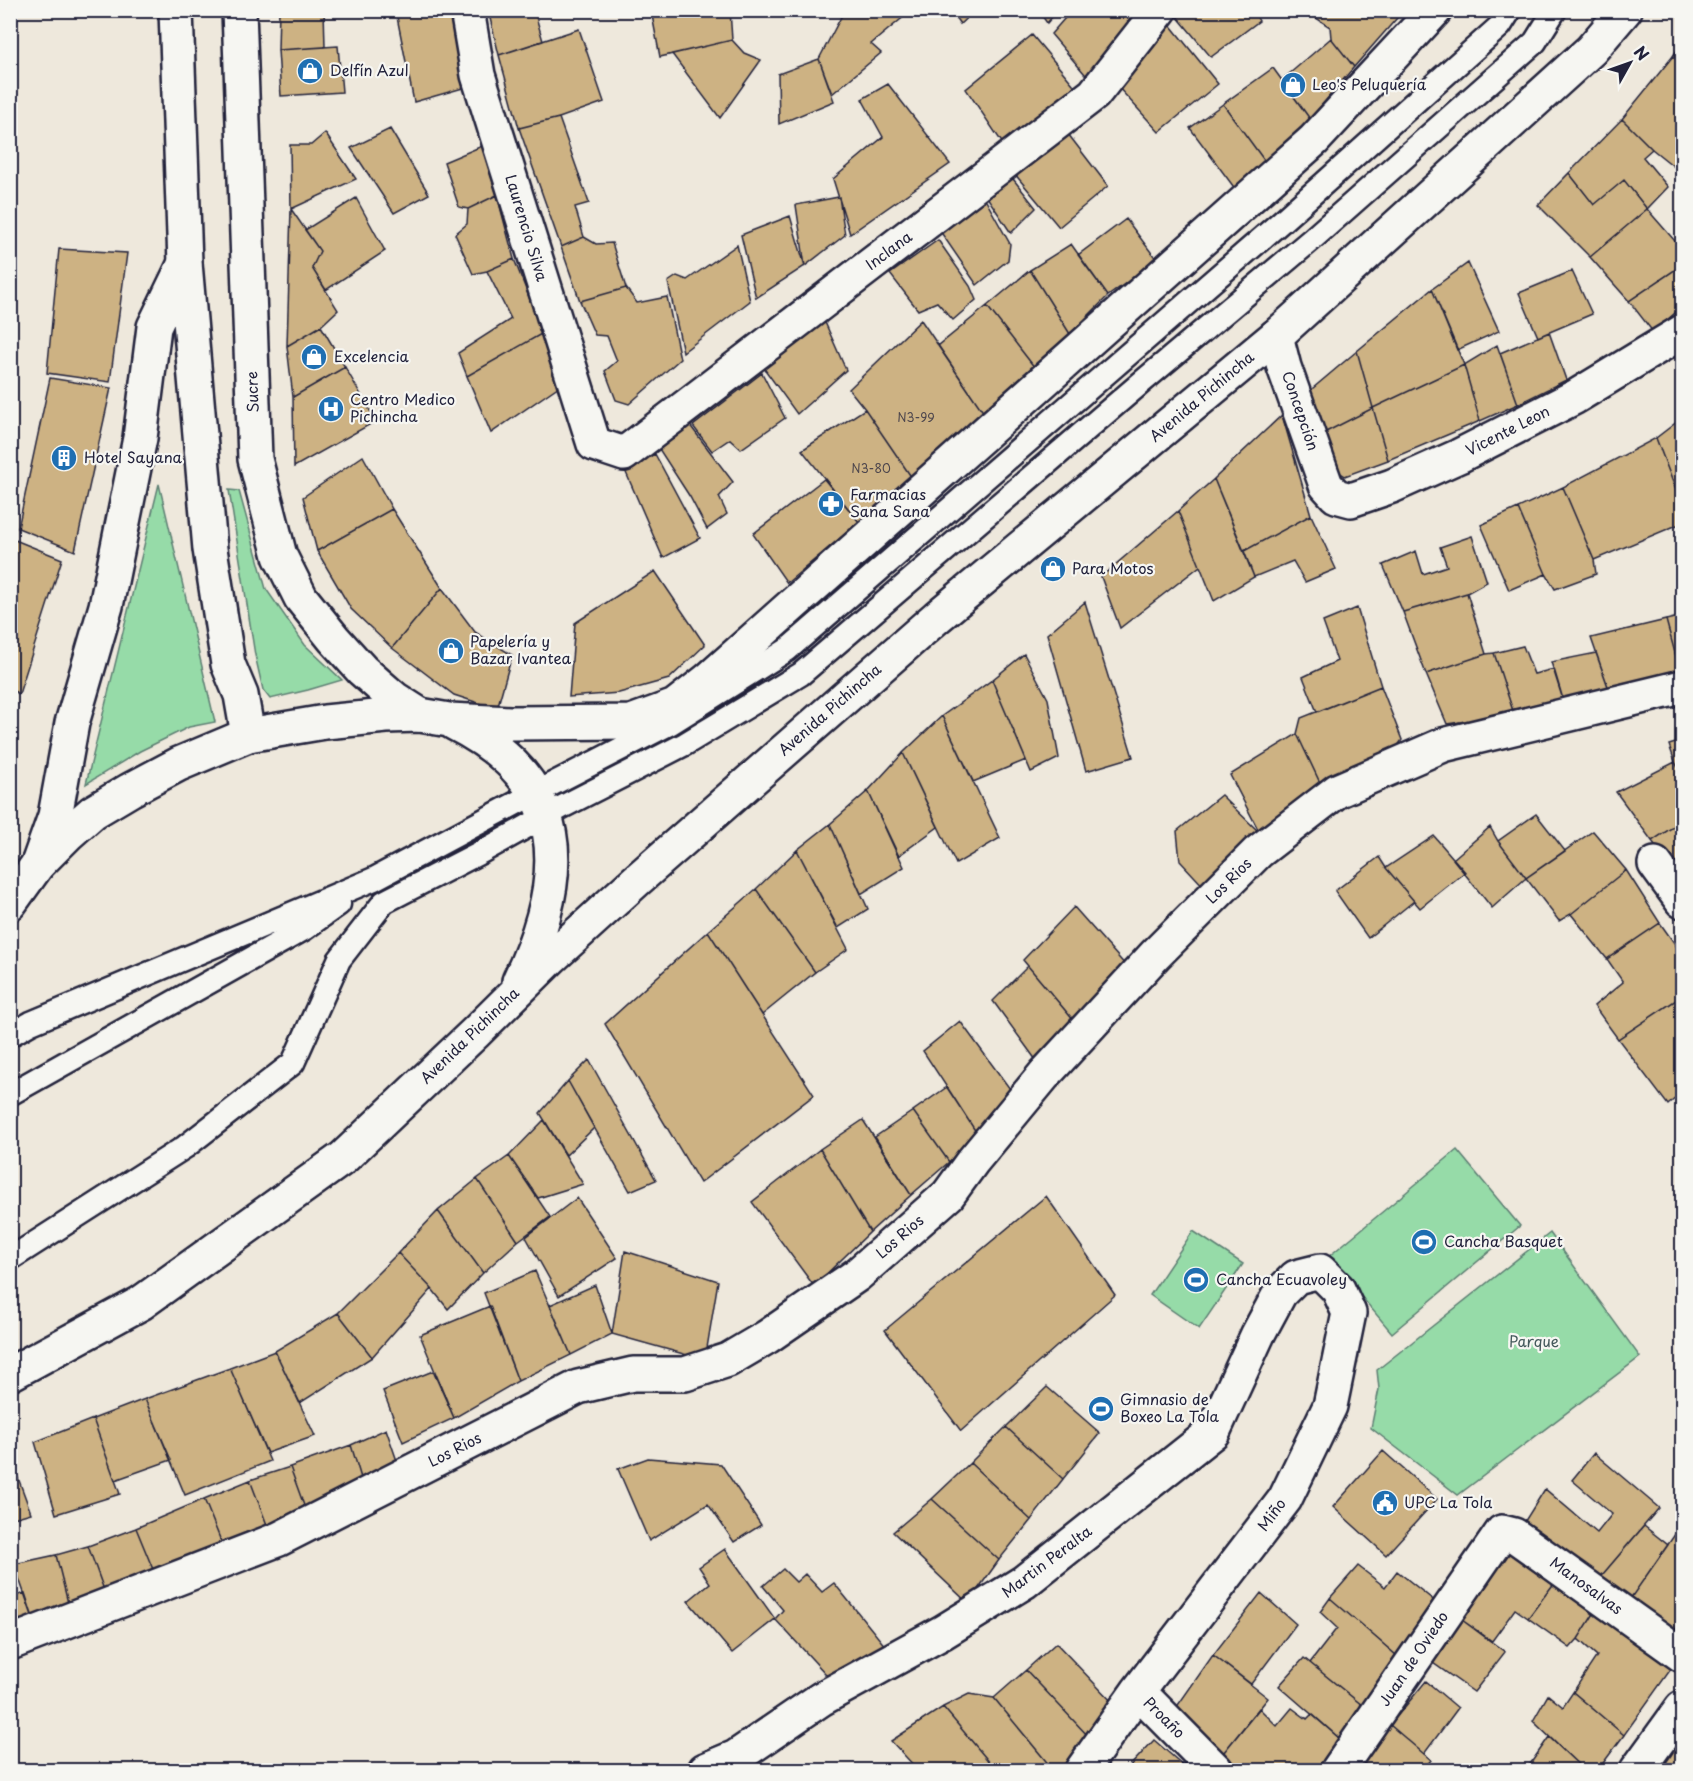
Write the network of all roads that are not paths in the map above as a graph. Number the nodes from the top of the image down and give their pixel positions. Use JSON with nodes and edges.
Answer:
{"nodes":[{"id":1,"x":176,"y":10,"type":"edge"},
{"id":2,"x":239,"y":10,"type":"edge"},
{"id":3,"x":467,"y":10,"type":"edge"},
{"id":4,"x":1160,"y":10,"type":"edge"},
{"id":5,"x":1435,"y":10,"type":"edge"},
{"id":6,"x":1510,"y":10,"type":"edge"},
{"id":7,"x":1555,"y":10,"type":"edge"},
{"id":8,"x":1625,"y":10,"type":"edge"},
{"id":9,"x":185,"y":263,"type":"junction"},
{"id":10,"x":1683,"y":332,"type":"edge"},
{"id":11,"x":1276,"y":336,"type":"junction"},
{"id":12,"x":594,"y":444,"type":"joint"},
{"id":13,"x":1326,"y":485,"type":"joint"},
{"id":14,"x":1683,"y":687,"type":"edge"},
{"id":15,"x":435,"y":718,"type":"junction"},
{"id":16,"x":248,"y":735,"type":"junction"},
{"id":17,"x":541,"y":804,"type":"junction"},
{"id":18,"x":38,"y":864,"type":"junction"},
{"id":19,"x":1654,"y":864,"type":"dead end"},
{"id":20,"x":374,"y":879,"type":"junction"},
{"id":21,"x":1683,"y":901,"type":"edge"},
{"id":22,"x":10,"y":903,"type":"edge"},
{"id":23,"x":514,"y":993,"type":"junction"},
{"id":24,"x":10,"y":1035,"type":"edge"},
{"id":25,"x":10,"y":1094,"type":"edge"},
{"id":26,"x":10,"y":1259,"type":"edge"},
{"id":27,"x":1280,"y":1293,"type":"joint"},
{"id":28,"x":10,"y":1374,"type":"edge"},
{"id":29,"x":1490,"y":1547,"type":"joint"},
{"id":30,"x":10,"y":1643,"type":"edge"},
{"id":31,"x":1683,"y":1655,"type":"edge"},
{"id":32,"x":1137,"y":1691,"type":"junction"},
{"id":33,"x":1683,"y":1708,"type":"edge"},
{"id":34,"x":714,"y":1769,"type":"edge"},
{"id":35,"x":1082,"y":1770,"type":"edge"},
{"id":36,"x":1216,"y":1770,"type":"edge"},
{"id":37,"x":1338,"y":1770,"type":"edge"},
{"id":38,"x":1637,"y":1770,"type":"edge"}],
"edges":[{"from":1,"to":9,"type":"street"},
{"from":2,"to":15,"type":"street","name":"Sucre"},
{"from":3,"to":12,"type":"street","name":"Laurencio Silva"},
{"from":4,"to":12,"type":"street","name":"Inclana"},
{"from":5,"to":15,"type":"street"},
{"from":6,"to":17,"type":"lane"},
{"from":7,"to":17,"type":"lane"},
{"from":8,"to":11,"type":"street","name":"Avenida Pichincha"},
{"from":9,"to":16,"type":"street"},
{"from":9,"to":18,"type":"street"},
{"from":10,"to":13,"type":"street","name":"Vicente Leon"},
{"from":11,"to":13,"type":"street","name":"Concepción"},
{"from":11,"to":23,"type":"street","name":"Avenida Pichincha"},
{"from":14,"to":30,"type":"street","name":"Los Rios"},
{"from":15,"to":16,"type":"street"},
{"from":15,"to":17,"type":"street","name":"Sucre"},
{"from":16,"to":18,"type":"street"},
{"from":17,"to":20,"type":"lane"},
{"from":17,"to":23,"type":"street"},
{"from":17,"to":26,"type":"lane"},
{"from":18,"to":22,"type":"street"},
{"from":19,"to":21,"type":"street"},
{"from":20,"to":24,"type":"lane"},
{"from":20,"to":25,"type":"lane"},
{"from":23,"to":28,"type":"street","name":"Avenida Pichincha"},
{"from":27,"to":32,"type":"street","name":"Miño"},
{"from":27,"to":34,"type":"street","name":"Martin Peralta"},
{"from":29,"to":31,"type":"street","name":"Manosalvas"},
{"from":29,"to":37,"type":"street","name":"Juan de Oviedo"},
{"from":32,"to":35,"type":"street","name":"Miño"},
{"from":32,"to":36,"type":"street","name":"Proaño"},
{"from":33,"to":38,"type":"street"}]}
